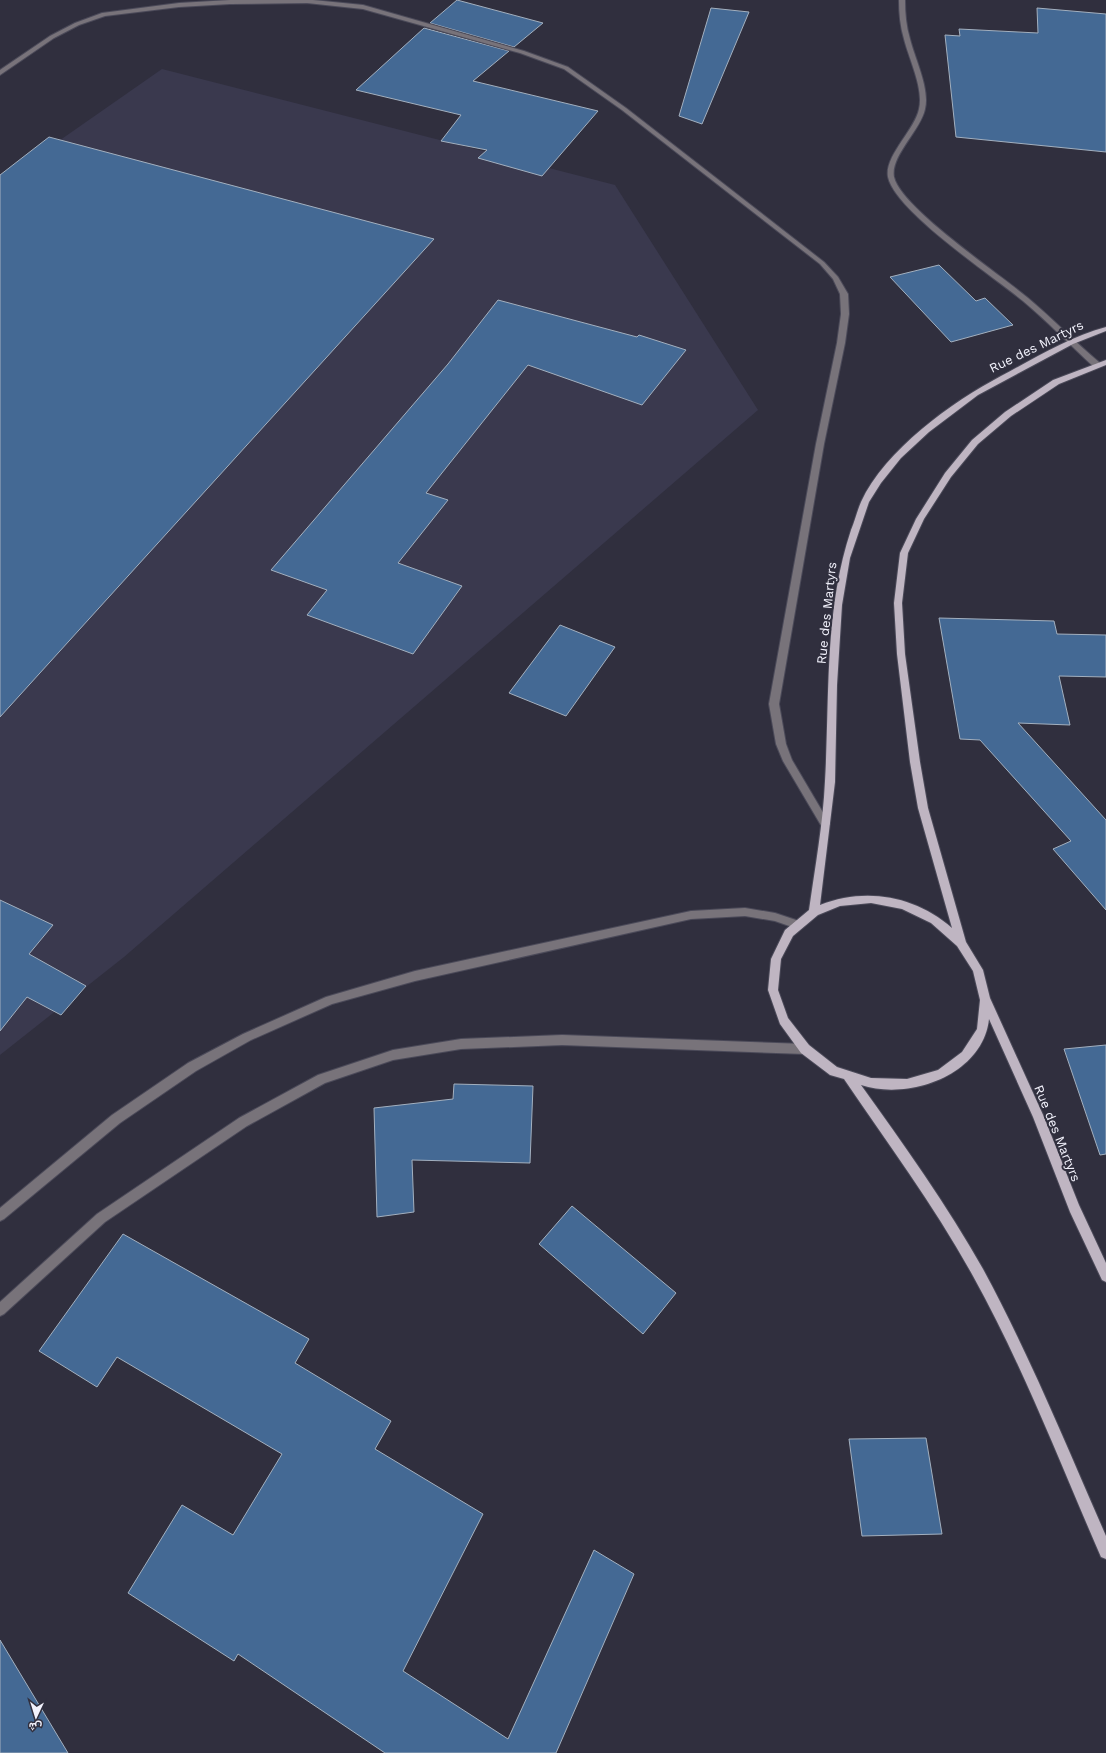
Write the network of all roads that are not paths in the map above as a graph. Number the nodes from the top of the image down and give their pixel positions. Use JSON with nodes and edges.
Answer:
{"nodes":[{"id":1,"x":902,"y":0,"type":"edge"},
{"id":2,"x":0,"y":72,"type":"edge"},
{"id":3,"x":1106,"y":329,"type":"edge"},
{"id":4,"x":1070,"y":342,"type":"junction"},
{"id":5,"x":1102,"y":363,"type":"edge"},
{"id":6,"x":825,"y":824,"type":"junction"},
{"id":7,"x":814,"y":912,"type":"junction"},
{"id":8,"x":798,"y":925,"type":"junction"},
{"id":9,"x":961,"y":943,"type":"junction"},
{"id":10,"x":985,"y":1000,"type":"junction"},
{"id":11,"x":805,"y":1048,"type":"junction"},
{"id":12,"x":848,"y":1076,"type":"junction"},
{"id":13,"x":0,"y":1215,"type":"edge"},
{"id":14,"x":1106,"y":1276,"type":"edge"},
{"id":15,"x":0,"y":1310,"type":"edge"},
{"id":16,"x":1106,"y":1552,"type":"edge"}],
"edges":[{"from":1,"to":4,"type":"street"},
{"from":2,"to":6,"type":"street"},
{"from":3,"to":4,"type":"main road","name":"Rue des Martyrs"},
{"from":4,"to":5,"type":"street"},
{"from":4,"to":6,"type":"main road","name":"Rue des Martyrs"},
{"from":5,"to":9,"type":"main road"},
{"from":6,"to":7,"type":"main road","name":"Rue des Martyrs"},
{"from":7,"to":8,"type":"main road"},
{"from":7,"to":9,"type":"main road"},
{"from":8,"to":11,"type":"main road"},
{"from":8,"to":13,"type":"street"},
{"from":9,"to":10,"type":"main road"},
{"from":10,"to":12,"type":"main road"},
{"from":10,"to":14,"type":"main road","name":"Rue des Martyrs"},
{"from":11,"to":12,"type":"main road"},
{"from":11,"to":15,"type":"street"},
{"from":12,"to":16,"type":"main road"}]}
